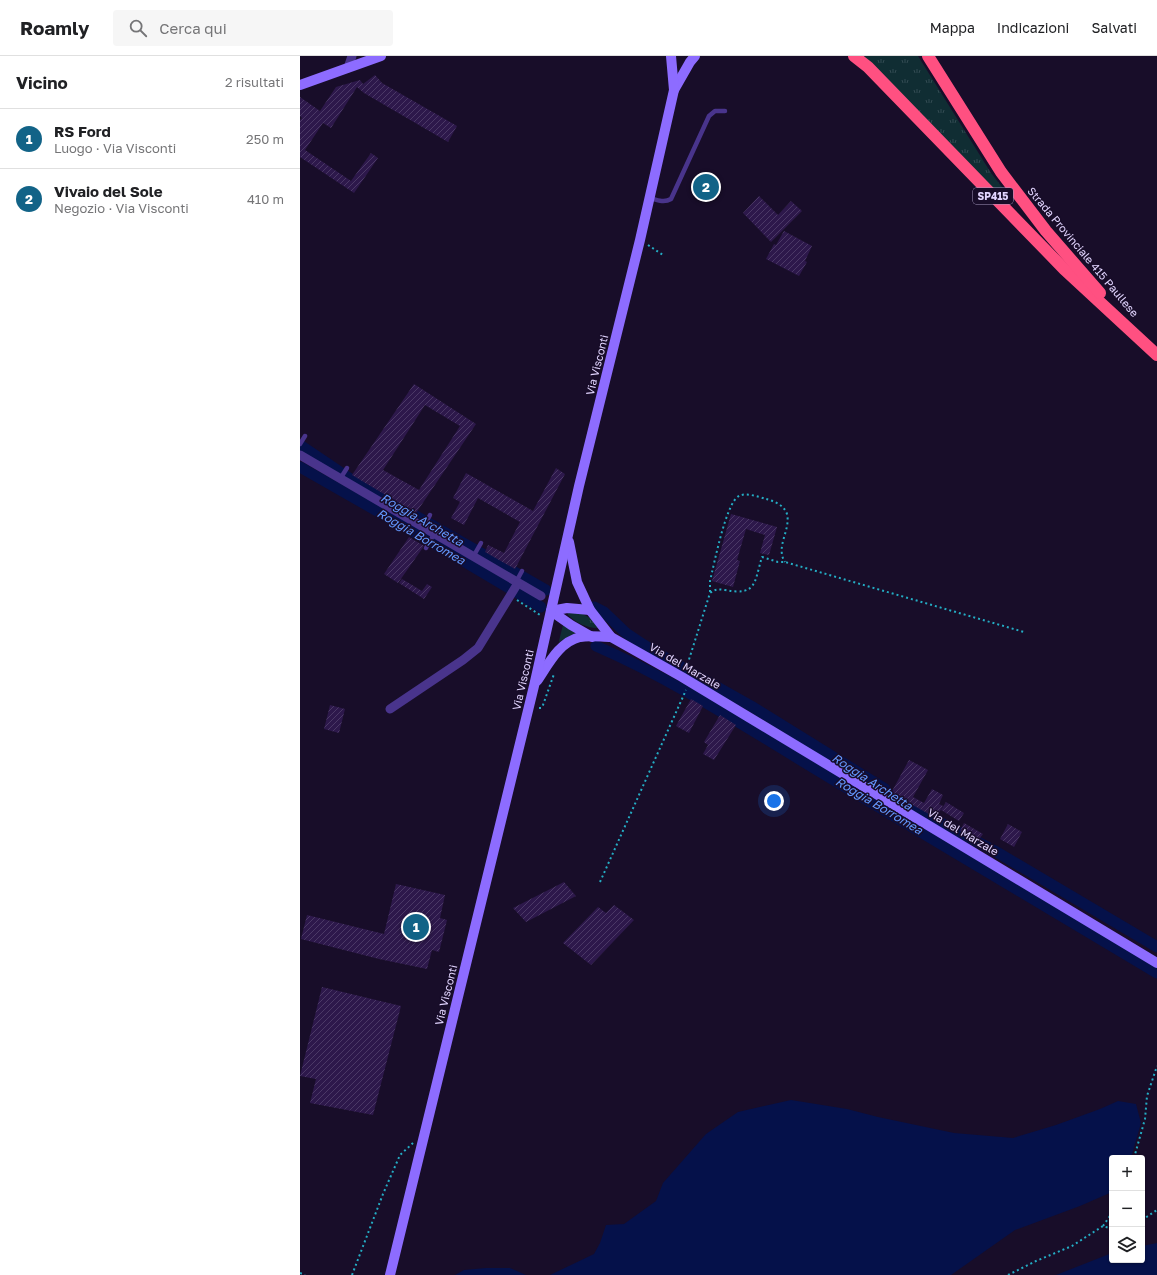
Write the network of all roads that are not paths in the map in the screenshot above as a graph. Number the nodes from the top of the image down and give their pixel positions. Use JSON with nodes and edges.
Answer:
{"nodes":[{"id":1,"x":352,"y":56,"type":"edge"},
{"id":2,"x":381,"y":56,"type":"edge"},
{"id":3,"x":671,"y":56,"type":"edge"},
{"id":4,"x":695,"y":56,"type":"edge"},
{"id":5,"x":854,"y":56,"type":"edge"},
{"id":6,"x":928,"y":56,"type":"edge"},
{"id":7,"x":348,"y":68,"type":"junction"},
{"id":8,"x":300,"y":85,"type":"edge"},
{"id":9,"x":674,"y":90,"type":"junction"},
{"id":10,"x":725,"y":111,"type":"dead end"},
{"id":11,"x":650,"y":198,"type":"junction"},
{"id":12,"x":1135,"y":333,"type":"junction"},
{"id":13,"x":1157,"y":354,"type":"edge"},
{"id":14,"x":305,"y":436,"type":"dead end"},
{"id":15,"x":300,"y":444,"type":"edge"},
{"id":16,"x":300,"y":456,"type":"edge"},
{"id":17,"x":347,"y":468,"type":"dead end"},
{"id":18,"x":340,"y":479,"type":"junction"},
{"id":19,"x":430,"y":515,"type":"dead end"},
{"id":20,"x":423,"y":528,"type":"junction"},
{"id":21,"x":434,"y":534,"type":"junction"},
{"id":22,"x":568,"y":538,"type":"junction"},
{"id":23,"x":481,"y":543,"type":"dead end"},
{"id":24,"x":426,"y":548,"type":"dead end"},
{"id":25,"x":473,"y":557,"type":"junction"},
{"id":26,"x":522,"y":571,"type":"dead end"},
{"id":27,"x":517,"y":582,"type":"junction"},
{"id":28,"x":541,"y":596,"type":"dead end"},
{"id":29,"x":590,"y":610,"type":"junction"},
{"id":30,"x":551,"y":611,"type":"junction"},
{"id":31,"x":592,"y":637,"type":"junction"},
{"id":32,"x":611,"y":637,"type":"junction"},
{"id":33,"x":534,"y":686,"type":"junction"},
{"id":34,"x":390,"y":709,"type":"dead end"},
{"id":35,"x":1157,"y":963,"type":"edge"},
{"id":36,"x":390,"y":1275,"type":"edge"}],
"edges":[{"from":1,"to":7,"type":"street"},
{"from":2,"to":7,"type":"main road"},
{"from":3,"to":9,"type":"main road"},
{"from":4,"to":9,"type":"main road"},
{"from":5,"to":12,"type":"highway","name":"Strada Provinciale 415 Paullese","number":"SP415"},
{"from":6,"to":12,"type":"highway","name":"Strada Provinciale 415 Paullese","number":"SP415"},
{"from":7,"to":8,"type":"main road"},
{"from":9,"to":11,"type":"main road","name":"Via Visconti"},
{"from":10,"to":11,"type":"lane"},
{"from":11,"to":22,"type":"main road","name":"Via Visconti"},
{"from":12,"to":13,"type":"highway"},
{"from":14,"to":15,"type":"lane"},
{"from":16,"to":18,"type":"street"},
{"from":17,"to":18,"type":"lane"},
{"from":18,"to":20,"type":"street"},
{"from":19,"to":20,"type":"lane"},
{"from":20,"to":21,"type":"street"},
{"from":21,"to":24,"type":"lane"},
{"from":21,"to":25,"type":"street"},
{"from":22,"to":29,"type":"main road","name":"Via del Marzale"},
{"from":22,"to":30,"type":"main road","name":"Via Visconti"},
{"from":23,"to":25,"type":"lane"},
{"from":25,"to":27,"type":"street"},
{"from":26,"to":27,"type":"lane"},
{"from":27,"to":28,"type":"street"},
{"from":27,"to":34,"type":"street"},
{"from":29,"to":30,"type":"main road"},
{"from":29,"to":32,"type":"main road","name":"Via del Marzale"},
{"from":30,"to":31,"type":"main road","name":"Via del Marzale"},
{"from":30,"to":33,"type":"main road","name":"Via Visconti"},
{"from":31,"to":32,"type":"main road","name":"Via del Marzale"},
{"from":31,"to":33,"type":"main road","name":"Via del Marzale"},
{"from":32,"to":35,"type":"main road","name":"Via del Marzale"},
{"from":33,"to":36,"type":"main road","name":"Via Visconti"}]}
